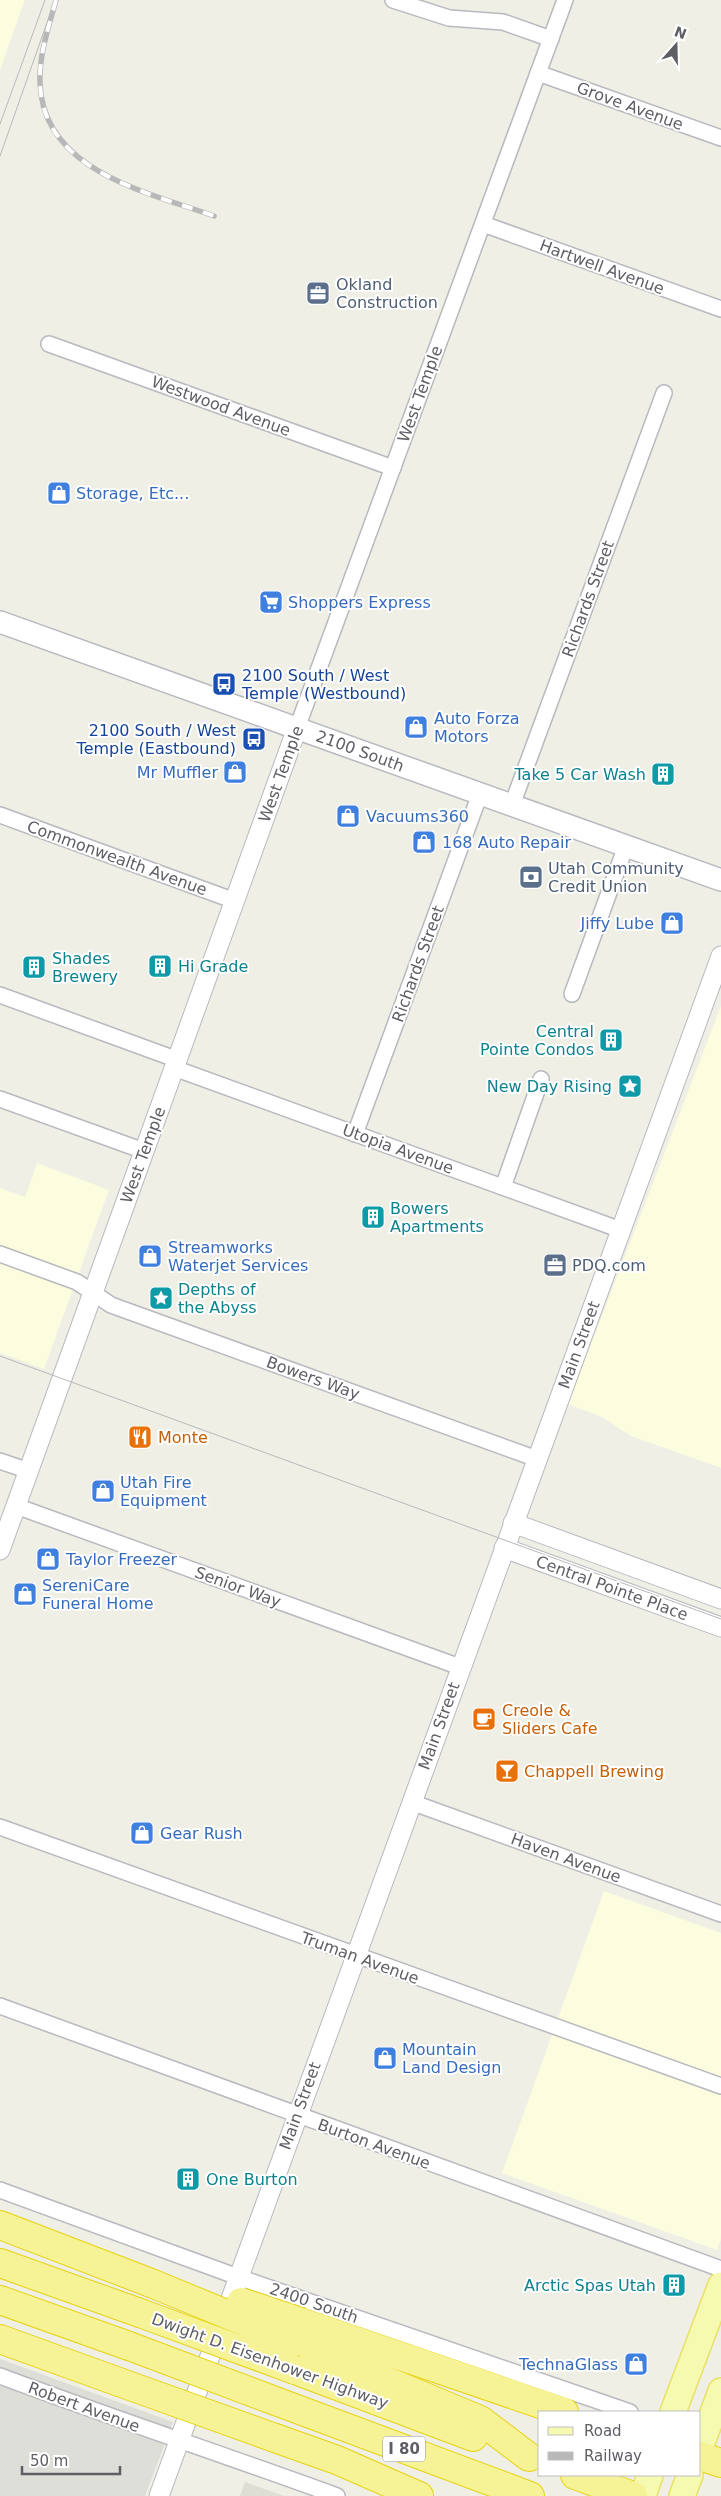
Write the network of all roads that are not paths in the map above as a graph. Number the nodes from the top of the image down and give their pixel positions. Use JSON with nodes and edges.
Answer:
{"nodes":[{"id":1,"x":393,"y":0,"type":"edge"},
{"id":2,"x":565,"y":0,"type":"edge"},
{"id":3,"x":551,"y":39,"type":"junction"},
{"id":4,"x":538,"y":73,"type":"junction"},
{"id":5,"x":721,"y":138,"type":"edge"},
{"id":6,"x":483,"y":224,"type":"junction"},
{"id":7,"x":721,"y":309,"type":"edge"},
{"id":8,"x":49,"y":344,"type":"dead end"},
{"id":9,"x":664,"y":393,"type":"dead end"},
{"id":10,"x":393,"y":468,"type":"junction"},
{"id":11,"x":0,"y":622,"type":"edge"},
{"id":12,"x":297,"y":728,"type":"junction"},
{"id":13,"x":480,"y":794,"type":"junction"},
{"id":14,"x":512,"y":805,"type":"junction"},
{"id":15,"x":0,"y":815,"type":"edge"},
{"id":16,"x":626,"y":846,"type":"junction"},
{"id":17,"x":721,"y":880,"type":"edge"},
{"id":18,"x":235,"y":901,"type":"junction"},
{"id":19,"x":721,"y":956,"type":"edge"},
{"id":20,"x":572,"y":994,"type":"dead end"},
{"id":21,"x":0,"y":995,"type":"edge"},
{"id":22,"x":176,"y":1064,"type":"junction"},
{"id":23,"x":541,"y":1079,"type":"dead end"},
{"id":24,"x":0,"y":1099,"type":"edge"},
{"id":25,"x":355,"y":1134,"type":"junction"},
{"id":26,"x":144,"y":1151,"type":"junction"},
{"id":27,"x":503,"y":1187,"type":"junction"},
{"id":28,"x":621,"y":1230,"type":"junction"},
{"id":29,"x":0,"y":1254,"type":"edge"},
{"id":30,"x":93,"y":1292,"type":"junction"},
{"id":31,"x":537,"y":1459,"type":"junction"},
{"id":32,"x":0,"y":1461,"type":"edge"},
{"id":33,"x":29,"y":1471,"type":"junction"},
{"id":34,"x":16,"y":1506,"type":"junction"},
{"id":35,"x":513,"y":1523,"type":"junction"},
{"id":36,"x":504,"y":1548,"type":"junction"},
{"id":37,"x":0,"y":1550,"type":"edge"},
{"id":38,"x":721,"y":1599,"type":"edge"},
{"id":39,"x":721,"y":1627,"type":"edge"},
{"id":40,"x":460,"y":1667,"type":"junction"},
{"id":41,"x":411,"y":1802,"type":"junction"},
{"id":42,"x":0,"y":1827,"type":"edge"},
{"id":43,"x":721,"y":1914,"type":"edge"},
{"id":44,"x":355,"y":1955,"type":"junction"},
{"id":45,"x":0,"y":2006,"type":"edge"},
{"id":46,"x":721,"y":2086,"type":"edge"},
{"id":47,"x":297,"y":2115,"type":"junction"},
{"id":48,"x":0,"y":2190,"type":"edge"},
{"id":49,"x":0,"y":2225,"type":"edge"},
{"id":50,"x":0,"y":2263,"type":"edge"},
{"id":51,"x":721,"y":2269,"type":"edge"},
{"id":52,"x":238,"y":2277,"type":"junction"},
{"id":53,"x":721,"y":2285,"type":"edge"},
{"id":54,"x":0,"y":2300,"type":"edge"},
{"id":55,"x":298,"y":2332,"type":"junction"},
{"id":56,"x":0,"y":2338,"type":"edge"},
{"id":57,"x":0,"y":2376,"type":"edge"},
{"id":58,"x":721,"y":2391,"type":"edge"},
{"id":59,"x":561,"y":2411,"type":"edge"},
{"id":60,"x":627,"y":2411,"type":"edge"},
{"id":61,"x":673,"y":2411,"type":"edge"},
{"id":62,"x":179,"y":2440,"type":"junction"},
{"id":63,"x":701,"y":2445,"type":"edge"},
{"id":64,"x":701,"y":2456,"type":"edge"},
{"id":65,"x":534,"y":2460,"type":"edge"},
{"id":66,"x":721,"y":2463,"type":"edge"},
{"id":67,"x":650,"y":2476,"type":"edge"},
{"id":68,"x":690,"y":2476,"type":"edge"},
{"id":69,"x":582,"y":2478,"type":"edge"},
{"id":70,"x":159,"y":2496,"type":"edge"},
{"id":71,"x":337,"y":2496,"type":"edge"},
{"id":72,"x":419,"y":2496,"type":"edge"},
{"id":73,"x":530,"y":2496,"type":"edge"},
{"id":74,"x":633,"y":2496,"type":"edge"},
{"id":75,"x":642,"y":2496,"type":"edge"},
{"id":76,"x":682,"y":2496,"type":"edge"}],
"edges":[{"from":1,"to":3,"type":"street"},
{"from":2,"to":3,"type":"street","name":"West Temple"},
{"from":3,"to":4,"type":"street","name":"West Temple"},
{"from":4,"to":5,"type":"street","name":"Grove Avenue"},
{"from":4,"to":6,"type":"street","name":"West Temple"},
{"from":6,"to":7,"type":"street","name":"Hartwell Avenue"},
{"from":6,"to":10,"type":"street","name":"West Temple"},
{"from":8,"to":10,"type":"street","name":"Westwood Avenue"},
{"from":9,"to":14,"type":"street","name":"Richards Street"},
{"from":10,"to":12,"type":"street","name":"West Temple"},
{"from":11,"to":12,"type":"main road","name":"2100 South"},
{"from":12,"to":13,"type":"main road","name":"2100 South"},
{"from":12,"to":18,"type":"street","name":"West Temple"},
{"from":13,"to":14,"type":"main road","name":"2100 South"},
{"from":13,"to":25,"type":"street","name":"Richards Street"},
{"from":14,"to":16,"type":"main road","name":"2100 South"},
{"from":15,"to":18,"type":"street","name":"Commonwealth Avenue"},
{"from":16,"to":17,"type":"main road","name":"2100 South"},
{"from":16,"to":20,"type":"street"},
{"from":18,"to":22,"type":"street","name":"West Temple"},
{"from":19,"to":28,"type":"street","name":"Main Street"},
{"from":21,"to":22,"type":"street","name":"Utopia Avenue"},
{"from":22,"to":25,"type":"street","name":"Utopia Avenue"},
{"from":22,"to":26,"type":"street","name":"West Temple"},
{"from":23,"to":27,"type":"street"},
{"from":24,"to":26,"type":"street"},
{"from":25,"to":27,"type":"street","name":"Utopia Avenue"},
{"from":26,"to":30,"type":"street","name":"West Temple"},
{"from":27,"to":28,"type":"street","name":"Utopia Avenue"},
{"from":28,"to":31,"type":"street","name":"Main Street"},
{"from":29,"to":30,"type":"street","name":"Bowers Way"},
{"from":30,"to":31,"type":"street","name":"Bowers Way"},
{"from":30,"to":33,"type":"street","name":"West Temple"},
{"from":31,"to":35,"type":"street","name":"Main Street"},
{"from":32,"to":33,"type":"street"},
{"from":33,"to":34,"type":"street","name":"West Temple"},
{"from":34,"to":37,"type":"street","name":"West Temple"},
{"from":34,"to":40,"type":"street","name":"Senior Way"},
{"from":35,"to":36,"type":"street","name":"Main Street"},
{"from":35,"to":38,"type":"street","name":"Central Pointe Place"},
{"from":36,"to":39,"type":"street","name":"Central Pointe Place"},
{"from":36,"to":40,"type":"street","name":"Main Street"},
{"from":40,"to":41,"type":"street","name":"Main Street"},
{"from":41,"to":43,"type":"street","name":"Haven Avenue"},
{"from":41,"to":44,"type":"street","name":"Main Street"},
{"from":42,"to":44,"type":"street","name":"Truman Avenue"},
{"from":44,"to":46,"type":"street","name":"Truman Avenue"},
{"from":44,"to":47,"type":"street","name":"Main Street"},
{"from":45,"to":47,"type":"street","name":"Burton Avenue"},
{"from":47,"to":51,"type":"street","name":"Burton Avenue"},
{"from":47,"to":52,"type":"street","name":"Main Street"},
{"from":48,"to":52,"type":"street","name":"2400 South"},
{"from":49,"to":55,"type":"highway","bridge":true},
{"from":50,"to":65,"type":"highway","name":"Dwight D. Eisenhower Highway","number":"I 80","bridge":true},
{"from":52,"to":60,"type":"street","name":"2400 South"},
{"from":52,"to":62,"type":"street","name":"Main Street"},
{"from":53,"to":61,"type":"main road"},
{"from":54,"to":73,"type":"highway","number":"I 80","bridge":true},
{"from":55,"to":59,"type":"highway"},
{"from":55,"to":65,"type":"highway"},
{"from":56,"to":72,"type":"highway","bridge":true},
{"from":57,"to":62,"type":"street","name":"Robert Avenue"},
{"from":58,"to":63,"type":"main road"},
{"from":62,"to":70,"type":"street","name":"Main Street"},
{"from":62,"to":71,"type":"street","name":"Robert Avenue"},
{"from":64,"to":66,"type":"highway"},
{"from":67,"to":75,"type":"main road"},
{"from":68,"to":76,"type":"main road"},
{"from":69,"to":74,"type":"highway"}]}
